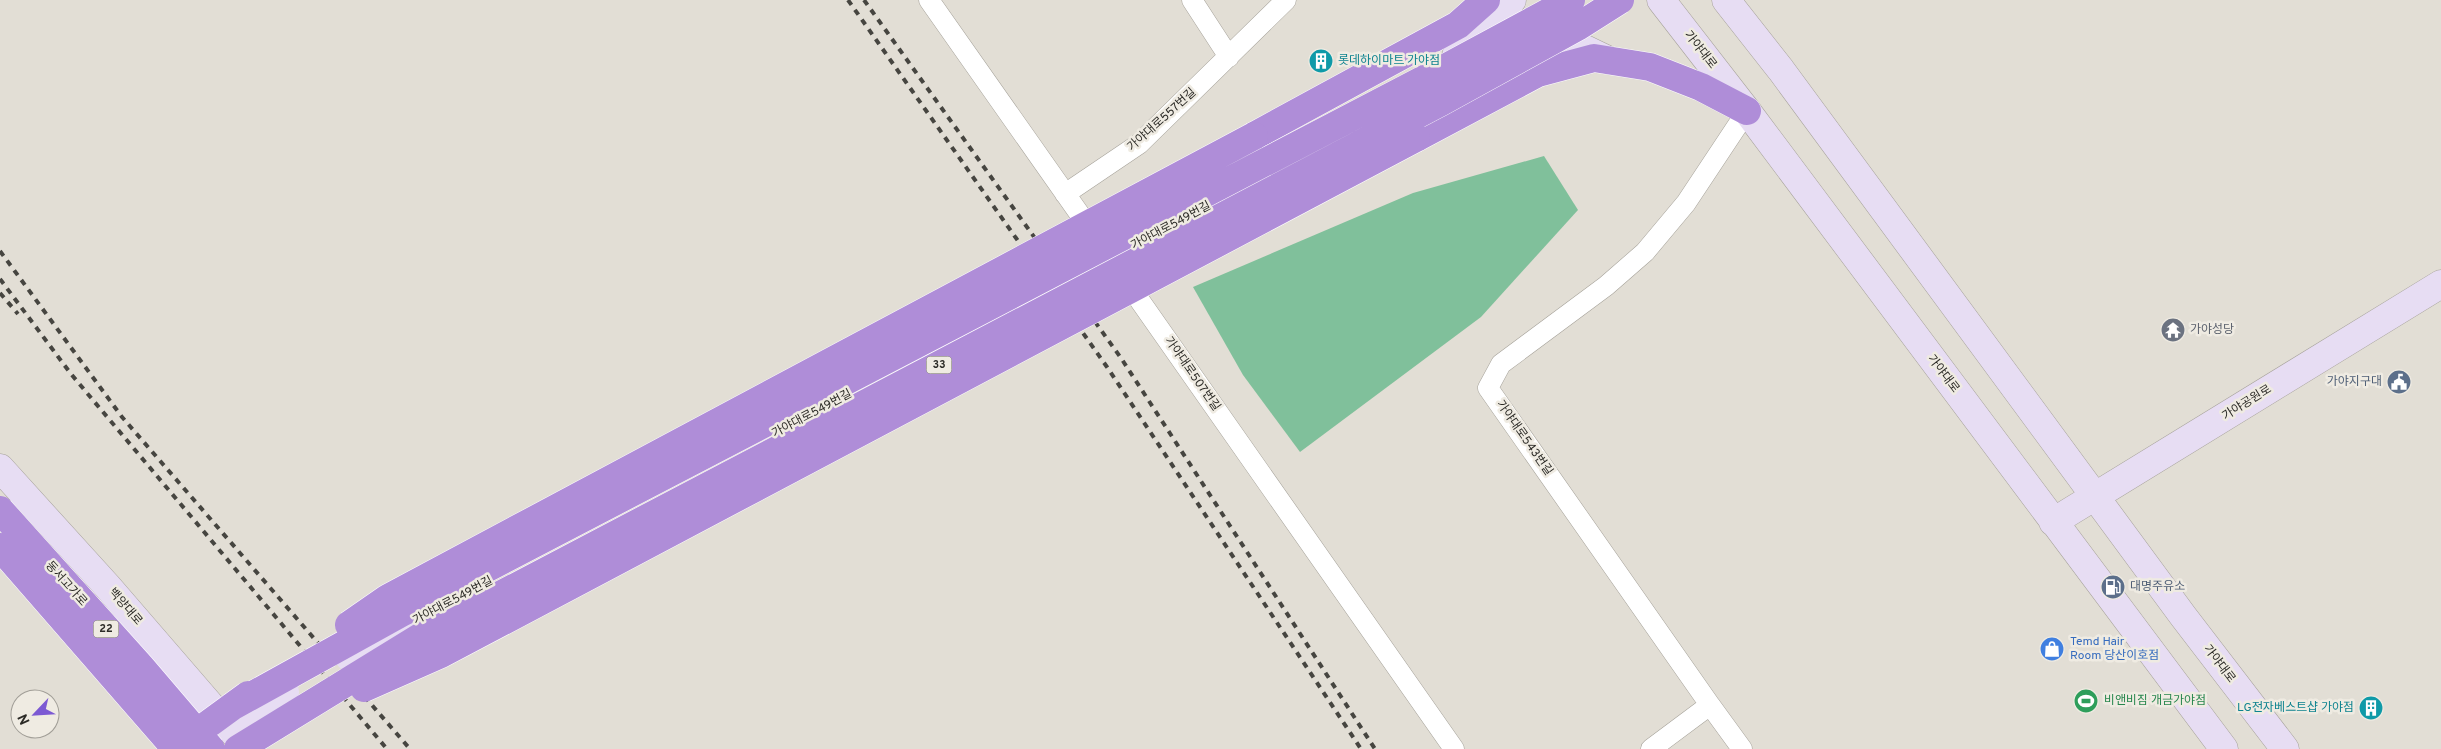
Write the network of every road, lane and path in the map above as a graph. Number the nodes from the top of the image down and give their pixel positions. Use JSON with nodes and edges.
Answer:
{"nodes":[{"id":1,"x":929,"y":0,"type":"edge"},
{"id":2,"x":1192,"y":0,"type":"edge"},
{"id":3,"x":1286,"y":0,"type":"edge"},
{"id":4,"x":1571,"y":0,"type":"edge"},
{"id":5,"x":1620,"y":0,"type":"edge"},
{"id":6,"x":1634,"y":0,"type":"edge"},
{"id":7,"x":1661,"y":0,"type":"edge"},
{"id":8,"x":1726,"y":0,"type":"edge"},
{"id":9,"x":1745,"y":0,"type":"edge"},
{"id":10,"x":1506,"y":1,"type":"edge"},
{"id":11,"x":1765,"y":50,"type":"junction"},
{"id":12,"x":1229,"y":57,"type":"junction"},
{"id":13,"x":1608,"y":60,"type":"junction"},
{"id":14,"x":1472,"y":72,"type":"junction"},
{"id":15,"x":1398,"y":106,"type":"junction"},
{"id":16,"x":1748,"y":111,"type":"junction"},
{"id":17,"x":1065,"y":194,"type":"junction"},
{"id":18,"x":2441,"y":284,"type":"edge"},
{"id":19,"x":0,"y":468,"type":"edge"},
{"id":20,"x":2095,"y":496,"type":"junction"},
{"id":21,"x":0,"y":510,"type":"edge"},
{"id":22,"x":2054,"y":522,"type":"junction"},
{"id":23,"x":0,"y":547,"type":"edge"},
{"id":24,"x":0,"y":568,"type":"edge"},
{"id":25,"x":128,"y":610,"type":"junction"},
{"id":26,"x":77,"y":654,"type":"junction"},
{"id":27,"x":1710,"y":704,"type":"junction"},
{"id":28,"x":241,"y":733,"type":"edge"},
{"id":29,"x":160,"y":749,"type":"edge"},
{"id":30,"x":175,"y":749,"type":"edge"},
{"id":31,"x":195,"y":749,"type":"edge"},
{"id":32,"x":211,"y":749,"type":"edge"},
{"id":33,"x":1454,"y":749,"type":"edge"},
{"id":34,"x":1651,"y":749,"type":"edge"},
{"id":35,"x":1742,"y":749,"type":"edge"},
{"id":36,"x":2224,"y":749,"type":"edge"},
{"id":37,"x":2284,"y":749,"type":"edge"}],
"edges":[{"from":1,"to":17,"type":"street","name":"가야대로507번길"},
{"from":2,"to":12,"type":"street"},
{"from":3,"to":12,"type":"street","name":"가야대로557번길"},
{"from":4,"to":28,"type":"highway","number":"33","bridge":true},
{"from":5,"to":28,"type":"highway","number":"33","bridge":true},
{"from":6,"to":14,"type":"main road"},
{"from":7,"to":16,"type":"main road","name":"가야대로"},
{"from":8,"to":11,"type":"main road","name":"가야대로"},
{"from":9,"to":11,"type":"main road"},
{"from":10,"to":15,"type":"main road"},
{"from":10,"to":28,"type":"highway","bridge":true},
{"from":11,"to":20,"type":"main road","name":"가야대로"},
{"from":12,"to":17,"type":"street","name":"가야대로557번길"},
{"from":13,"to":14,"type":"main road"},
{"from":13,"to":16,"type":"highway"},
{"from":13,"to":28,"type":"highway","bridge":true},
{"from":14,"to":15,"type":"main road"},
{"from":15,"to":28,"type":"main road","name":"가야대로549번길","bridge":true},
{"from":16,"to":22,"type":"main road","name":"가야대로"},
{"from":16,"to":27,"type":"street","name":"가야대로543번길"},
{"from":17,"to":33,"type":"street","name":"가야대로507번길"},
{"from":18,"to":20,"type":"main road","name":"가야공원로"},
{"from":19,"to":25,"type":"main road","name":"백양대로"},
{"from":20,"to":22,"type":"main road","name":"가야공원로"},
{"from":20,"to":37,"type":"main road","name":"가야대로"},
{"from":21,"to":32,"type":"highway","name":"동서고가로","number":"22","bridge":true},
{"from":22,"to":36,"type":"main road","name":"가야대로"},
{"from":23,"to":30,"type":"highway","name":"동서고가로","number":"22","bridge":true},
{"from":24,"to":26,"type":"main road"},
{"from":25,"to":26,"type":"main road"},
{"from":25,"to":28,"type":"main road","name":"백양대로"},
{"from":26,"to":29,"type":"main road"},
{"from":27,"to":34,"type":"street"},
{"from":27,"to":35,"type":"street"},
{"from":28,"to":30,"type":"highway","number":"33","bridge":true},
{"from":28,"to":31,"type":"main road","name":"가야대로549번길"}]}
